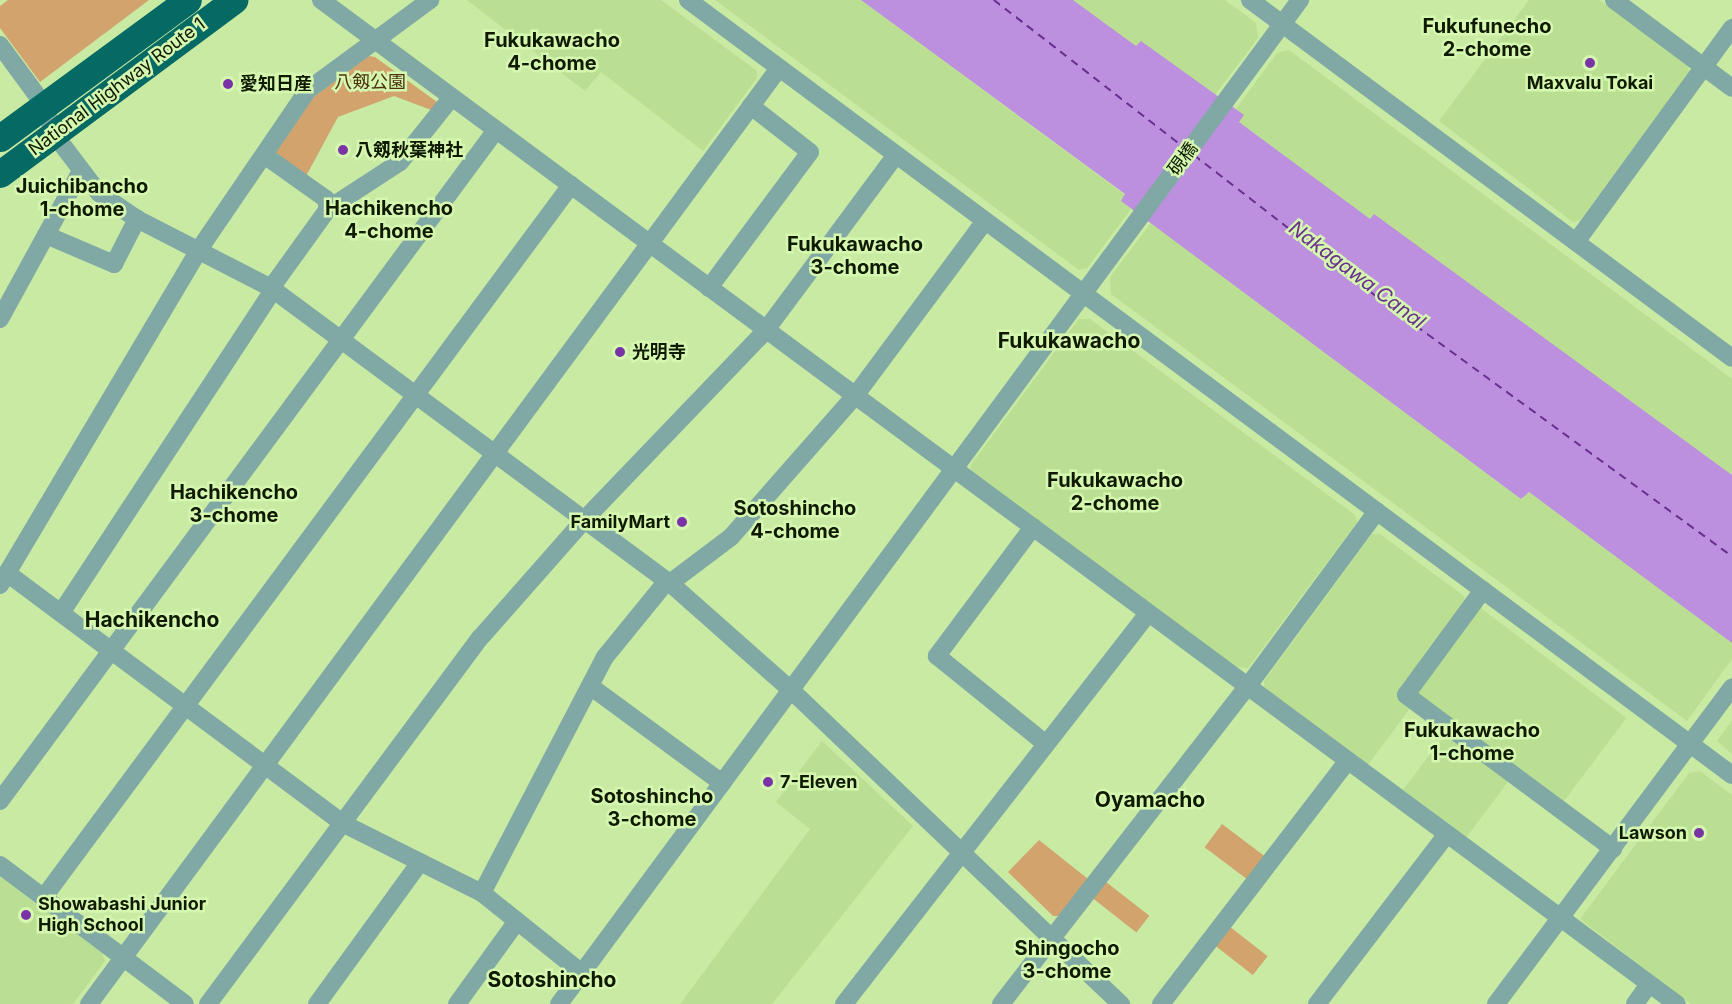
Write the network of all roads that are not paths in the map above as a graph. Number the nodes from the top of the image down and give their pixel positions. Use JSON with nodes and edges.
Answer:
{"nodes":[{"id":1,"x":188,"y":0,"type":"edge"},
{"id":2,"x":234,"y":0,"type":"edge"},
{"id":3,"x":321,"y":0,"type":"edge"},
{"id":4,"x":430,"y":0,"type":"edge"},
{"id":5,"x":688,"y":0,"type":"edge"},
{"id":6,"x":1250,"y":0,"type":"edge"},
{"id":7,"x":1300,"y":0,"type":"edge"},
{"id":8,"x":1625,"y":3,"type":"edge"},
{"id":9,"x":1283,"y":24,"type":"junction"},
{"id":10,"x":1732,"y":28,"type":"edge"},
{"id":11,"x":375,"y":40,"type":"junction"},
{"id":12,"x":0,"y":45,"type":"edge"},
{"id":13,"x":1704,"y":67,"type":"junction"},
{"id":14,"x":779,"y":68,"type":"junction"},
{"id":15,"x":1732,"y":88,"type":"edge"},
{"id":16,"x":452,"y":97,"type":"junction"},
{"id":17,"x":44,"y":105,"type":"junction"},
{"id":18,"x":751,"y":106,"type":"junction"},
{"id":19,"x":496,"y":130,"type":"junction"},
{"id":20,"x":54,"y":134,"type":"junction"},
{"id":21,"x":0,"y":138,"type":"edge"},
{"id":22,"x":264,"y":155,"type":"junction"},
{"id":23,"x":896,"y":155,"type":"junction"},
{"id":24,"x":81,"y":171,"type":"junction"},
{"id":25,"x":0,"y":174,"type":"edge"},
{"id":26,"x":571,"y":185,"type":"junction"},
{"id":27,"x":328,"y":209,"type":"junction"},
{"id":28,"x":137,"y":219,"type":"junction"},
{"id":29,"x":986,"y":221,"type":"junction"},
{"id":30,"x":46,"y":235,"type":"junction"},
{"id":31,"x":1576,"y":242,"type":"junction"},
{"id":32,"x":650,"y":243,"type":"junction"},
{"id":33,"x":198,"y":250,"type":"junction"},
{"id":34,"x":709,"y":288,"type":"junction"},
{"id":35,"x":272,"y":289,"type":"junction"},
{"id":36,"x":1083,"y":293,"type":"junction"},
{"id":37,"x":0,"y":319,"type":"edge"},
{"id":38,"x":766,"y":330,"type":"junction"},
{"id":39,"x":342,"y":340,"type":"junction"},
{"id":40,"x":1732,"y":358,"type":"edge"},
{"id":41,"x":416,"y":394,"type":"junction"},
{"id":42,"x":855,"y":396,"type":"junction"},
{"id":43,"x":495,"y":452,"type":"junction"},
{"id":44,"x":954,"y":469,"type":"junction"},
{"id":45,"x":1377,"y":511,"type":"junction"},
{"id":46,"x":585,"y":519,"type":"junction"},
{"id":47,"x":1033,"y":527,"type":"junction"},
{"id":48,"x":4,"y":579,"type":"edge"},
{"id":49,"x":669,"y":582,"type":"junction"},
{"id":50,"x":1483,"y":590,"type":"junction"},
{"id":51,"x":61,"y":613,"type":"junction"},
{"id":52,"x":1148,"y":613,"type":"junction"},
{"id":53,"x":111,"y":651,"type":"junction"},
{"id":54,"x":590,"y":686,"type":"junction"},
{"id":55,"x":1248,"y":686,"type":"junction"},
{"id":56,"x":1732,"y":687,"type":"edge"},
{"id":57,"x":791,"y":690,"type":"junction"},
{"id":58,"x":185,"y":707,"type":"junction"},
{"id":59,"x":1046,"y":744,"type":"junction"},
{"id":60,"x":1690,"y":744,"type":"junction"},
{"id":61,"x":1348,"y":760,"type":"junction"},
{"id":62,"x":263,"y":766,"type":"junction"},
{"id":63,"x":1732,"y":775,"type":"edge"},
{"id":64,"x":722,"y":783,"type":"junction"},
{"id":65,"x":0,"y":801,"type":"edge"},
{"id":66,"x":342,"y":823,"type":"junction"},
{"id":67,"x":1448,"y":834,"type":"junction"},
{"id":68,"x":1613,"y":849,"type":"junction"},
{"id":69,"x":963,"y":851,"type":"junction"},
{"id":70,"x":420,"y":862,"type":"junction"},
{"id":71,"x":0,"y":865,"type":"edge"},
{"id":72,"x":482,"y":893,"type":"junction"},
{"id":73,"x":44,"y":897,"type":"junction"},
{"id":74,"x":1561,"y":919,"type":"junction"},
{"id":75,"x":517,"y":921,"type":"junction"},
{"id":76,"x":1053,"y":937,"type":"junction"},
{"id":77,"x":124,"y":957,"type":"junction"},
{"id":78,"x":582,"y":973,"type":"junction"},
{"id":79,"x":1649,"y":984,"type":"junction"},
{"id":80,"x":89,"y":1004,"type":"edge"},
{"id":81,"x":185,"y":1004,"type":"edge"},
{"id":82,"x":208,"y":1004,"type":"edge"},
{"id":83,"x":317,"y":1004,"type":"edge"},
{"id":84,"x":457,"y":1004,"type":"edge"},
{"id":85,"x":559,"y":1004,"type":"edge"},
{"id":86,"x":844,"y":1004,"type":"edge"},
{"id":87,"x":1001,"y":1004,"type":"edge"},
{"id":88,"x":1121,"y":1004,"type":"edge"},
{"id":89,"x":1161,"y":1004,"type":"edge"},
{"id":90,"x":1317,"y":1004,"type":"edge"},
{"id":91,"x":1496,"y":1004,"type":"edge"},
{"id":92,"x":1635,"y":1004,"type":"edge"},
{"id":93,"x":1677,"y":1004,"type":"edge"}],
"edges":[{"from":1,"to":17,"type":"highway","name":"National Highway Route 1"},
{"from":2,"to":20,"type":"highway","name":"National Highway Route 1"},
{"from":3,"to":11,"type":"street"},
{"from":4,"to":11,"type":"street"},
{"from":5,"to":14,"type":"street"},
{"from":6,"to":9,"type":"street"},
{"from":7,"to":9,"type":"street","name":"硯橋"},
{"from":8,"to":13,"type":"street"},
{"from":9,"to":31,"type":"street"},
{"from":9,"to":36,"type":"street","name":"硯橋"},
{"from":10,"to":13,"type":"street"},
{"from":11,"to":16,"type":"street"},
{"from":11,"to":22,"type":"street"},
{"from":12,"to":17,"type":"street"},
{"from":13,"to":15,"type":"street"},
{"from":13,"to":31,"type":"street"},
{"from":14,"to":18,"type":"street"},
{"from":14,"to":23,"type":"street"},
{"from":16,"to":19,"type":"street"},
{"from":16,"to":27,"type":"street"},
{"from":17,"to":20,"type":"street"},
{"from":17,"to":21,"type":"highway","name":"National Highway Route 1"},
{"from":18,"to":32,"type":"street"},
{"from":18,"to":34,"type":"street"},
{"from":19,"to":26,"type":"street"},
{"from":19,"to":39,"type":"street"},
{"from":20,"to":24,"type":"street"},
{"from":20,"to":25,"type":"highway","name":"National Highway Route 1"},
{"from":22,"to":27,"type":"street"},
{"from":22,"to":33,"type":"street"},
{"from":23,"to":29,"type":"street"},
{"from":23,"to":38,"type":"street"},
{"from":24,"to":28,"type":"street"},
{"from":24,"to":30,"type":"street"},
{"from":26,"to":32,"type":"street"},
{"from":26,"to":41,"type":"street"},
{"from":27,"to":35,"type":"street"},
{"from":28,"to":30,"type":"street"},
{"from":28,"to":33,"type":"street"},
{"from":29,"to":36,"type":"street"},
{"from":29,"to":42,"type":"street"},
{"from":30,"to":37,"type":"street"},
{"from":31,"to":40,"type":"street"},
{"from":32,"to":34,"type":"street"},
{"from":32,"to":43,"type":"street"},
{"from":33,"to":35,"type":"street"},
{"from":33,"to":48,"type":"street"},
{"from":34,"to":38,"type":"street"},
{"from":35,"to":39,"type":"street"},
{"from":35,"to":51,"type":"street"},
{"from":36,"to":44,"type":"street","name":"硯橋"},
{"from":36,"to":45,"type":"street"},
{"from":38,"to":42,"type":"street"},
{"from":38,"to":46,"type":"street"},
{"from":39,"to":41,"type":"street"},
{"from":39,"to":53,"type":"street"},
{"from":41,"to":43,"type":"street"},
{"from":41,"to":58,"type":"street"},
{"from":42,"to":44,"type":"street"},
{"from":42,"to":49,"type":"street"},
{"from":43,"to":46,"type":"street"},
{"from":43,"to":62,"type":"street"},
{"from":44,"to":47,"type":"street"},
{"from":44,"to":57,"type":"street","name":"硯橋"},
{"from":45,"to":50,"type":"street"},
{"from":45,"to":55,"type":"street"},
{"from":46,"to":49,"type":"street"},
{"from":46,"to":66,"type":"street"},
{"from":47,"to":52,"type":"street"},
{"from":47,"to":59,"type":"street"},
{"from":48,"to":51,"type":"street"},
{"from":49,"to":54,"type":"street"},
{"from":49,"to":57,"type":"street"},
{"from":50,"to":60,"type":"street"},
{"from":50,"to":68,"type":"street"},
{"from":51,"to":53,"type":"street"},
{"from":52,"to":55,"type":"street"},
{"from":52,"to":59,"type":"street"},
{"from":53,"to":58,"type":"street"},
{"from":53,"to":65,"type":"street"},
{"from":54,"to":64,"type":"street"},
{"from":54,"to":72,"type":"street"},
{"from":55,"to":61,"type":"street"},
{"from":55,"to":76,"type":"street"},
{"from":56,"to":60,"type":"street"},
{"from":57,"to":64,"type":"street","name":"硯橋"},
{"from":57,"to":69,"type":"street"},
{"from":58,"to":62,"type":"street"},
{"from":58,"to":73,"type":"street"},
{"from":59,"to":69,"type":"street"},
{"from":60,"to":63,"type":"street"},
{"from":60,"to":68,"type":"street"},
{"from":61,"to":67,"type":"street"},
{"from":61,"to":89,"type":"street"},
{"from":62,"to":66,"type":"street"},
{"from":62,"to":77,"type":"street"},
{"from":64,"to":78,"type":"street","name":"硯橋"},
{"from":66,"to":70,"type":"street"},
{"from":66,"to":82,"type":"street"},
{"from":67,"to":74,"type":"street"},
{"from":67,"to":90,"type":"street"},
{"from":68,"to":74,"type":"street"},
{"from":69,"to":76,"type":"street"},
{"from":69,"to":86,"type":"street"},
{"from":70,"to":72,"type":"street"},
{"from":70,"to":83,"type":"street"},
{"from":71,"to":73,"type":"street"},
{"from":72,"to":75,"type":"street"},
{"from":73,"to":77,"type":"street"},
{"from":74,"to":79,"type":"street"},
{"from":74,"to":91,"type":"street"},
{"from":75,"to":78,"type":"street"},
{"from":75,"to":84,"type":"street"},
{"from":76,"to":87,"type":"street"},
{"from":76,"to":88,"type":"street"},
{"from":77,"to":80,"type":"street"},
{"from":77,"to":81,"type":"street"},
{"from":78,"to":85,"type":"street","name":"硯橋"},
{"from":79,"to":92,"type":"street"},
{"from":79,"to":93,"type":"street"}]}
